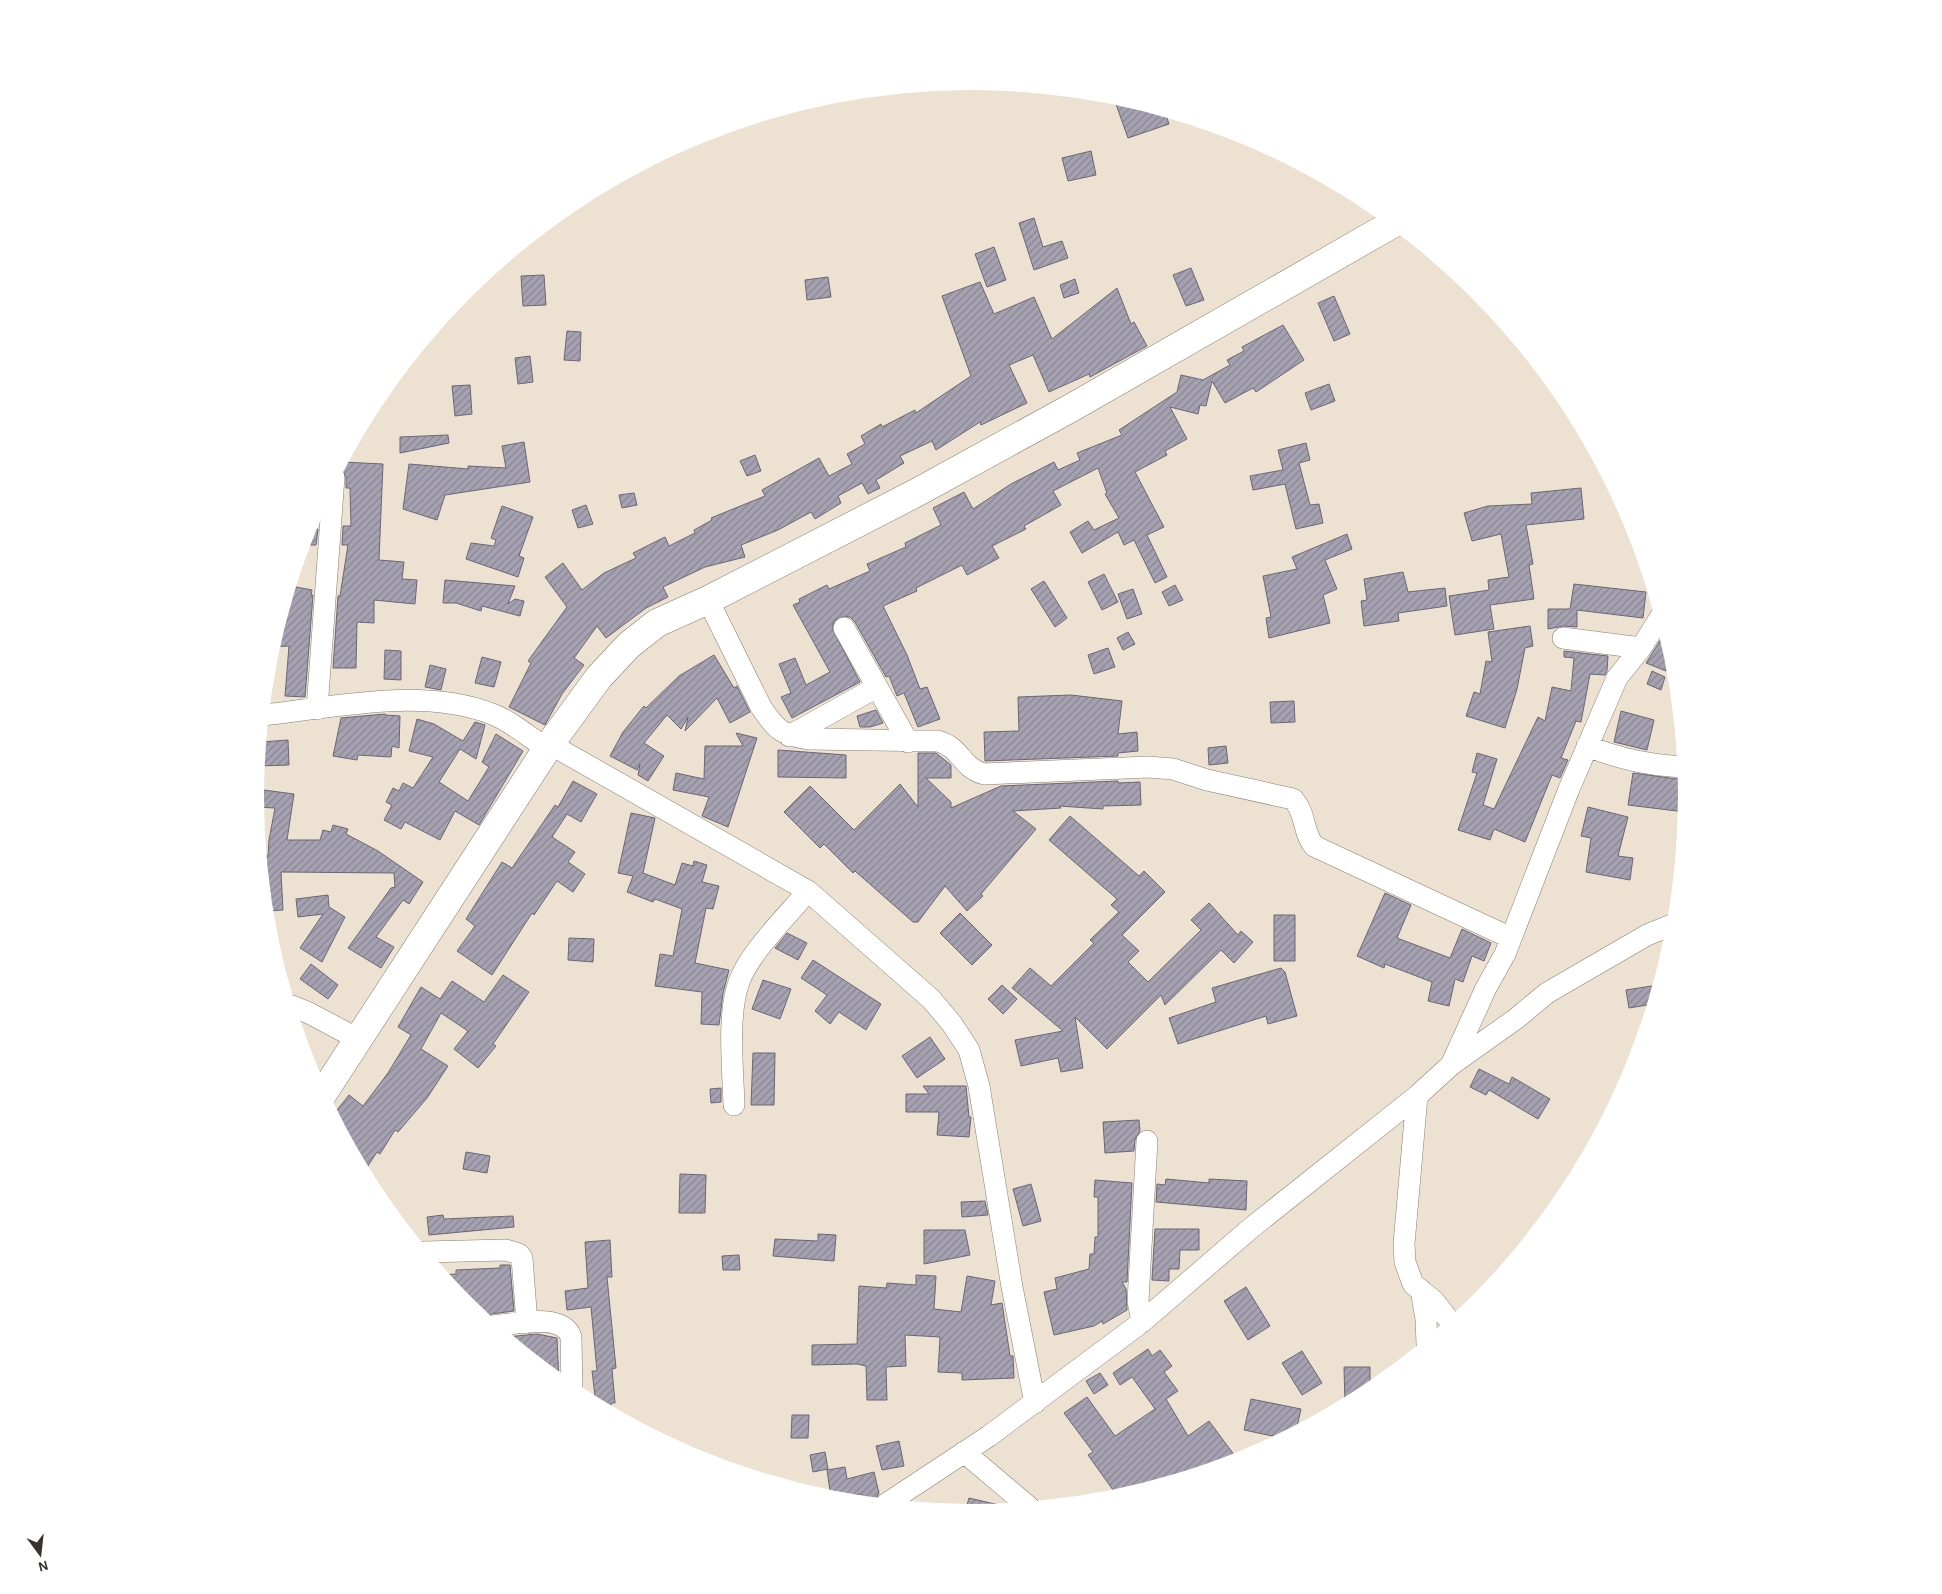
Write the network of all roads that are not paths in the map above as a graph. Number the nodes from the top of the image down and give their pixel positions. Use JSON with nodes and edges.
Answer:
{"nodes":[{"id":1,"x":1388,"y":226,"type":"edge"},
{"id":2,"x":333,"y":493,"type":"edge"},
{"id":3,"x":708,"y":600,"type":"junction"},
{"id":4,"x":1656,"y":623,"type":"edge"},
{"id":5,"x":844,"y":628,"type":"dead end"},
{"id":6,"x":1563,"y":638,"type":"dead end"},
{"id":7,"x":1641,"y":648,"type":"junction"},
{"id":8,"x":877,"y":687,"type":"junction"},
{"id":9,"x":317,"y":708,"type":"junction"},
{"id":10,"x":269,"y":714,"type":"edge"},
{"id":11,"x":789,"y":736,"type":"junction"},
{"id":12,"x":908,"y":742,"type":"junction"},
{"id":13,"x":1587,"y":746,"type":"junction"},
{"id":14,"x":548,"y":747,"type":"junction"},
{"id":15,"x":1677,"y":767,"type":"edge"},
{"id":16,"x":808,"y":891,"type":"junction"},
{"id":17,"x":1665,"y":928,"type":"edge"},
{"id":18,"x":1511,"y":938,"type":"junction"},
{"id":19,"x":297,"y":1009,"type":"edge"},
{"id":20,"x":358,"y":1039,"type":"junction"},
{"id":21,"x":1451,"y":1065,"type":"junction"},
{"id":22,"x":327,"y":1088,"type":"edge"},
{"id":23,"x":1416,"y":1096,"type":"junction"},
{"id":24,"x":734,"y":1105,"type":"dead end"},
{"id":25,"x":1147,"y":1141,"type":"dead end"},
{"id":26,"x":430,"y":1252,"type":"edge"},
{"id":27,"x":1421,"y":1290,"type":"junction"},
{"id":28,"x":1448,"y":1319,"type":"edge"},
{"id":29,"x":1142,"y":1322,"type":"junction"},
{"id":30,"x":527,"y":1323,"type":"junction"},
{"id":31,"x":501,"y":1325,"type":"edge"},
{"id":32,"x":1427,"y":1337,"type":"edge"},
{"id":33,"x":572,"y":1380,"type":"edge"},
{"id":34,"x":1035,"y":1403,"type":"junction"},
{"id":35,"x":964,"y":1452,"type":"junction"},
{"id":36,"x":893,"y":1499,"type":"edge"},
{"id":37,"x":1023,"y":1502,"type":"edge"}],
"edges":[{"from":1,"to":3,"type":"highway"},
{"from":2,"to":9,"type":"street"},
{"from":3,"to":11,"type":"street"},
{"from":3,"to":14,"type":"highway"},
{"from":4,"to":7,"type":"street"},
{"from":5,"to":8,"type":"street"},
{"from":6,"to":7,"type":"street"},
{"from":7,"to":13,"type":"street"},
{"from":8,"to":11,"type":"street"},
{"from":8,"to":12,"type":"street"},
{"from":9,"to":10,"type":"street"},
{"from":9,"to":14,"type":"street"},
{"from":11,"to":12,"type":"street"},
{"from":12,"to":18,"type":"street"},
{"from":13,"to":15,"type":"street"},
{"from":13,"to":18,"type":"street"},
{"from":14,"to":16,"type":"street"},
{"from":14,"to":20,"type":"highway"},
{"from":16,"to":24,"type":"street"},
{"from":16,"to":34,"type":"street"},
{"from":17,"to":21,"type":"street"},
{"from":18,"to":21,"type":"street"},
{"from":19,"to":20,"type":"street"},
{"from":20,"to":22,"type":"highway"},
{"from":21,"to":23,"type":"street"},
{"from":23,"to":27,"type":"street"},
{"from":23,"to":29,"type":"street"},
{"from":25,"to":29,"type":"street"},
{"from":26,"to":30,"type":"street"},
{"from":27,"to":28,"type":"street"},
{"from":27,"to":32,"type":"street"},
{"from":29,"to":34,"type":"street"},
{"from":30,"to":31,"type":"street"},
{"from":30,"to":33,"type":"street"},
{"from":34,"to":35,"type":"street"},
{"from":35,"to":36,"type":"street"},
{"from":35,"to":37,"type":"street"}]}
